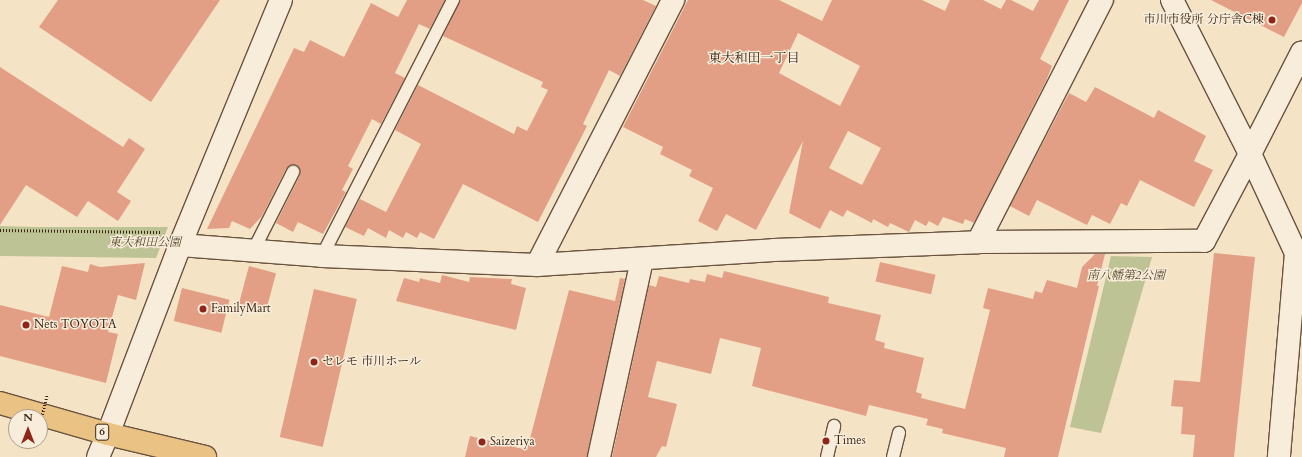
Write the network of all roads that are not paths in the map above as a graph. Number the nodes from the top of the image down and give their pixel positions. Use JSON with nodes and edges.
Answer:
{"nodes":[{"id":1,"x":280,"y":0,"type":"edge"},
{"id":2,"x":453,"y":0,"type":"edge"},
{"id":3,"x":673,"y":0,"type":"edge"},
{"id":4,"x":1102,"y":0,"type":"edge"},
{"id":5,"x":1172,"y":0,"type":"edge"},
{"id":6,"x":1302,"y":52,"type":"edge"},
{"id":7,"x":1250,"y":154,"type":"junction"},
{"id":8,"x":293,"y":172,"type":"dead end"},
{"id":9,"x":183,"y":239,"type":"junction"},
{"id":10,"x":978,"y":242,"type":"junction"},
{"id":11,"x":253,"y":251,"type":"junction"},
{"id":12,"x":322,"y":256,"type":"junction"},
{"id":13,"x":642,"y":260,"type":"junction"},
{"id":14,"x":537,"y":265,"type":"junction"},
{"id":15,"x":0,"y":403,"type":"edge"},
{"id":16,"x":834,"y":426,"type":"dead end"},
{"id":17,"x":899,"y":432,"type":"dead end"},
{"id":18,"x":108,"y":434,"type":"junction"},
{"id":19,"x":98,"y":457,"type":"edge"},
{"id":20,"x":205,"y":457,"type":"edge"},
{"id":21,"x":599,"y":457,"type":"edge"},
{"id":22,"x":827,"y":457,"type":"edge"},
{"id":23,"x":893,"y":457,"type":"edge"},
{"id":24,"x":1279,"y":457,"type":"edge"}],
"edges":[{"from":1,"to":9,"type":"street"},
{"from":2,"to":12,"type":"lane"},
{"from":3,"to":14,"type":"street"},
{"from":4,"to":10,"type":"street"},
{"from":5,"to":7,"type":"street"},
{"from":6,"to":7,"type":"street"},
{"from":7,"to":10,"type":"street"},
{"from":7,"to":24,"type":"street"},
{"from":8,"to":11,"type":"lane"},
{"from":9,"to":11,"type":"street"},
{"from":9,"to":18,"type":"street"},
{"from":10,"to":13,"type":"street"},
{"from":11,"to":12,"type":"street"},
{"from":12,"to":14,"type":"street"},
{"from":13,"to":14,"type":"street"},
{"from":13,"to":21,"type":"street"},
{"from":15,"to":18,"type":"main road","number":"6"},
{"from":16,"to":22,"type":"lane"},
{"from":17,"to":23,"type":"lane"},
{"from":18,"to":19,"type":"street"},
{"from":18,"to":20,"type":"main road","number":"6"}]}
